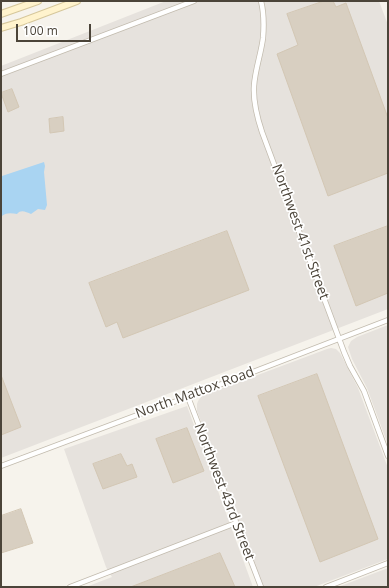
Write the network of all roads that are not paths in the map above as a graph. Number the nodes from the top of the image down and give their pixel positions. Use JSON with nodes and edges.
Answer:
{"nodes":[{"id":1,"x":38,"y":1,"type":"edge"},
{"id":2,"x":77,"y":1,"type":"edge"},
{"id":3,"x":194,"y":1,"type":"edge"},
{"id":4,"x":261,"y":1,"type":"edge"},
{"id":5,"x":1,"y":14,"type":"edge"},
{"id":6,"x":1,"y":28,"type":"edge"},
{"id":7,"x":1,"y":74,"type":"edge"},
{"id":8,"x":388,"y":320,"type":"edge"},
{"id":9,"x":340,"y":339,"type":"junction"},
{"id":10,"x":188,"y":397,"type":"junction"},
{"id":11,"x":388,"y":456,"type":"edge"},
{"id":12,"x":1,"y":466,"type":"edge"},
{"id":13,"x":236,"y":523,"type":"junction"},
{"id":14,"x":388,"y":563,"type":"edge"},
{"id":15,"x":70,"y":587,"type":"edge"},
{"id":16,"x":261,"y":587,"type":"edge"},
{"id":17,"x":326,"y":587,"type":"edge"}],
"edges":[{"from":1,"to":5,"type":"main road"},
{"from":2,"to":6,"type":"main road"},
{"from":3,"to":7,"type":"street"},
{"from":4,"to":9,"type":"street","name":"Northwest 41st Street"},
{"from":8,"to":9,"type":"street","name":"North Mattox Road"},
{"from":9,"to":10,"type":"street","name":"North Mattox Road"},
{"from":9,"to":11,"type":"street","name":"Northwest 41st Street"},
{"from":10,"to":12,"type":"street","name":"North Mattox Road"},
{"from":10,"to":13,"type":"street","name":"Northwest 43rd Street"},
{"from":13,"to":15,"type":"street"},
{"from":13,"to":16,"type":"street","name":"Northwest 43rd Street"},
{"from":14,"to":17,"type":"street"}]}
